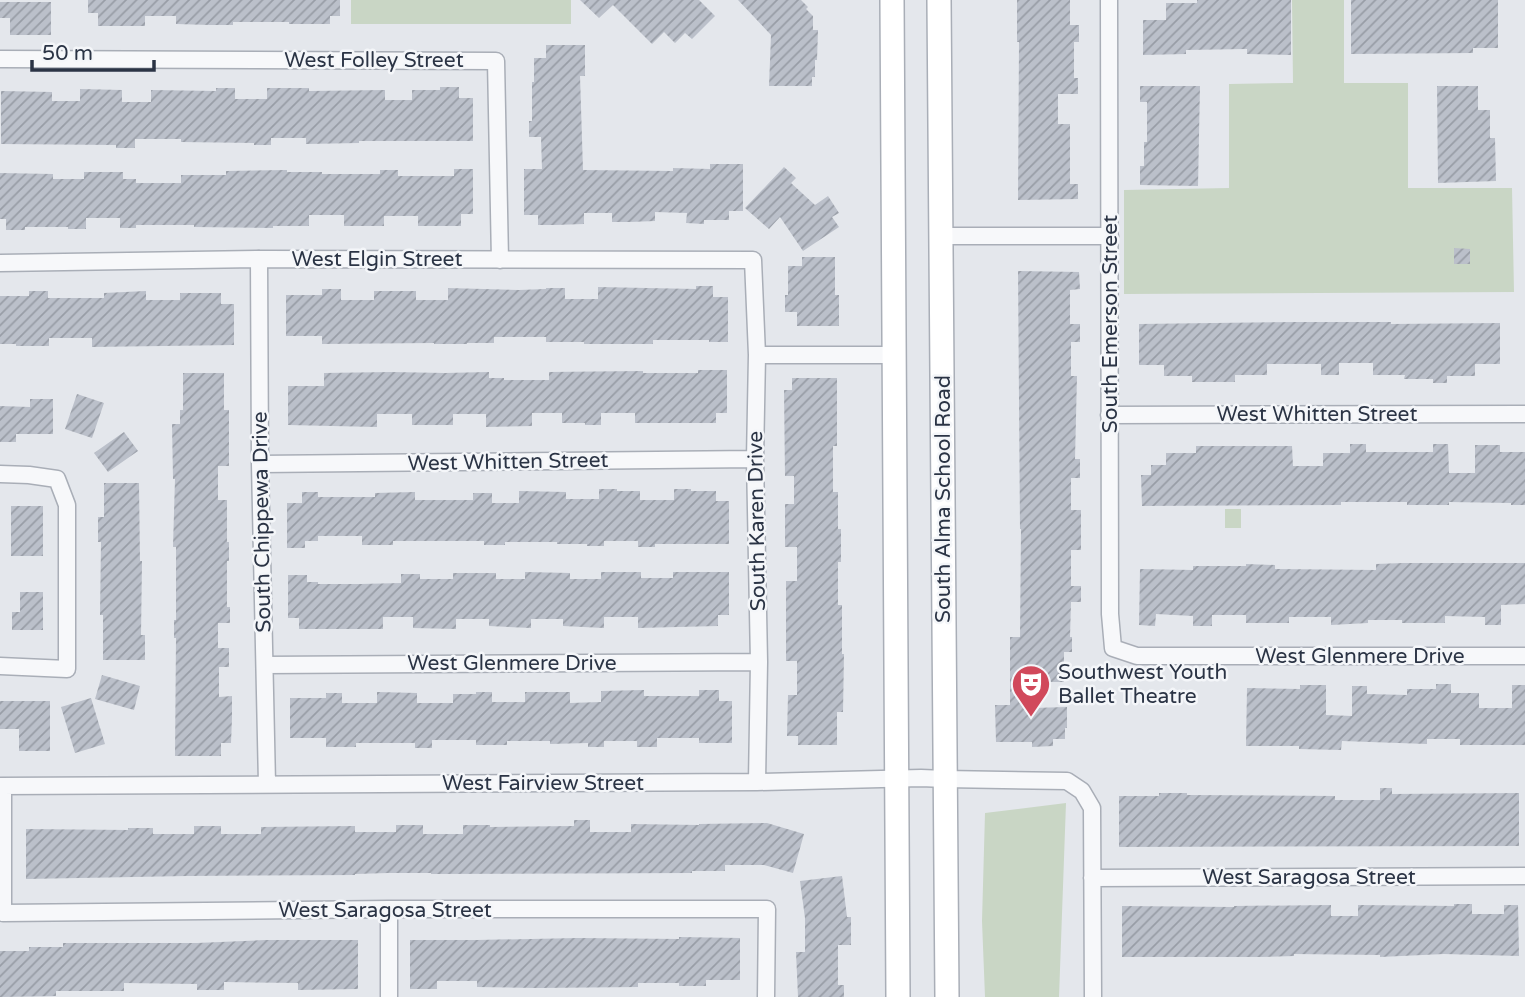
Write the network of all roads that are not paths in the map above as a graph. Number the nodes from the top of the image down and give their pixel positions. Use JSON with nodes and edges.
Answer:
{"nodes":[{"id":1,"x":892,"y":0,"type":"edge"},
{"id":2,"x":939,"y":0,"type":"edge"},
{"id":3,"x":1109,"y":0,"type":"edge"},
{"id":4,"x":0,"y":59,"type":"edge"},
{"id":5,"x":941,"y":236,"type":"junction"},
{"id":6,"x":1110,"y":236,"type":"junction"},
{"id":7,"x":259,"y":259,"type":"junction"},
{"id":8,"x":500,"y":260,"type":"junction"},
{"id":9,"x":753,"y":260,"type":"joint"},
{"id":10,"x":0,"y":263,"type":"edge"},
{"id":11,"x":757,"y":355,"type":"junction"},
{"id":12,"x":893,"y":355,"type":"junction"},
{"id":13,"x":1525,"y":414,"type":"edge"},
{"id":14,"x":1109,"y":415,"type":"junction"},
{"id":15,"x":755,"y":459,"type":"junction"},
{"id":16,"x":260,"y":464,"type":"junction"},
{"id":17,"x":0,"y":474,"type":"edge"},
{"id":18,"x":1112,"y":648,"type":"joint"},
{"id":19,"x":1525,"y":656,"type":"edge"},
{"id":20,"x":759,"y":662,"type":"junction"},
{"id":21,"x":265,"y":665,"type":"junction"},
{"id":22,"x":0,"y":666,"type":"edge"},
{"id":23,"x":897,"y":779,"type":"junction"},
{"id":24,"x":944,"y":779,"type":"junction"},
{"id":25,"x":757,"y":782,"type":"junction"},
{"id":26,"x":267,"y":784,"type":"junction"},
{"id":27,"x":1,"y":786,"type":"edge"},
{"id":28,"x":1525,"y":876,"type":"edge"},
{"id":29,"x":1093,"y":878,"type":"junction"},
{"id":30,"x":388,"y":909,"type":"junction"},
{"id":31,"x":388,"y":997,"type":"edge"},
{"id":32,"x":766,"y":997,"type":"edge"},
{"id":33,"x":898,"y":997,"type":"edge"},
{"id":34,"x":947,"y":997,"type":"edge"},
{"id":35,"x":1093,"y":997,"type":"edge"}],
"edges":[{"from":1,"to":12,"type":"main road"},
{"from":2,"to":5,"type":"main road","name":"South Alma School Road"},
{"from":3,"to":6,"type":"street","name":"South Emerson Street"},
{"from":4,"to":8,"type":"street","name":"West Folley Street"},
{"from":5,"to":6,"type":"street"},
{"from":5,"to":24,"type":"main road","name":"South Alma School Road"},
{"from":6,"to":14,"type":"street","name":"South Emerson Street"},
{"from":7,"to":8,"type":"street","name":"West Elgin Street"},
{"from":7,"to":10,"type":"street","name":"West Elgin Street"},
{"from":7,"to":16,"type":"street","name":"South Chippewa Drive"},
{"from":8,"to":9,"type":"street","name":"West Elgin Street"},
{"from":9,"to":11,"type":"street","name":"South Karen Drive"},
{"from":11,"to":12,"type":"street"},
{"from":11,"to":15,"type":"street","name":"South Karen Drive"},
{"from":12,"to":23,"type":"main road"},
{"from":13,"to":14,"type":"street","name":"West Whitten Street"},
{"from":14,"to":18,"type":"street","name":"South Emerson Street"},
{"from":15,"to":16,"type":"street","name":"West Whitten Street"},
{"from":15,"to":20,"type":"street","name":"South Karen Drive"},
{"from":16,"to":21,"type":"street","name":"South Chippewa Drive"},
{"from":17,"to":22,"type":"street"},
{"from":18,"to":19,"type":"street","name":"West Glenmere Drive"},
{"from":20,"to":21,"type":"street","name":"West Glenmere Drive"},
{"from":20,"to":25,"type":"street","name":"South Karen Drive"},
{"from":21,"to":26,"type":"street","name":"South Chippewa Drive"},
{"from":23,"to":24,"type":"street","name":"West Fairview Street"},
{"from":23,"to":25,"type":"street","name":"West Fairview Street"},
{"from":23,"to":33,"type":"main road"},
{"from":24,"to":29,"type":"street","name":"West Fairview Street"},
{"from":24,"to":34,"type":"main road","name":"South Alma School Road"},
{"from":25,"to":26,"type":"street","name":"West Fairview Street"},
{"from":26,"to":27,"type":"street","name":"West Fairview Street"},
{"from":27,"to":30,"type":"street","name":"West Saragosa Street"},
{"from":28,"to":29,"type":"street","name":"West Saragosa Street"},
{"from":29,"to":35,"type":"street"},
{"from":30,"to":31,"type":"street"},
{"from":30,"to":32,"type":"street","name":"West Saragosa Street"}]}
